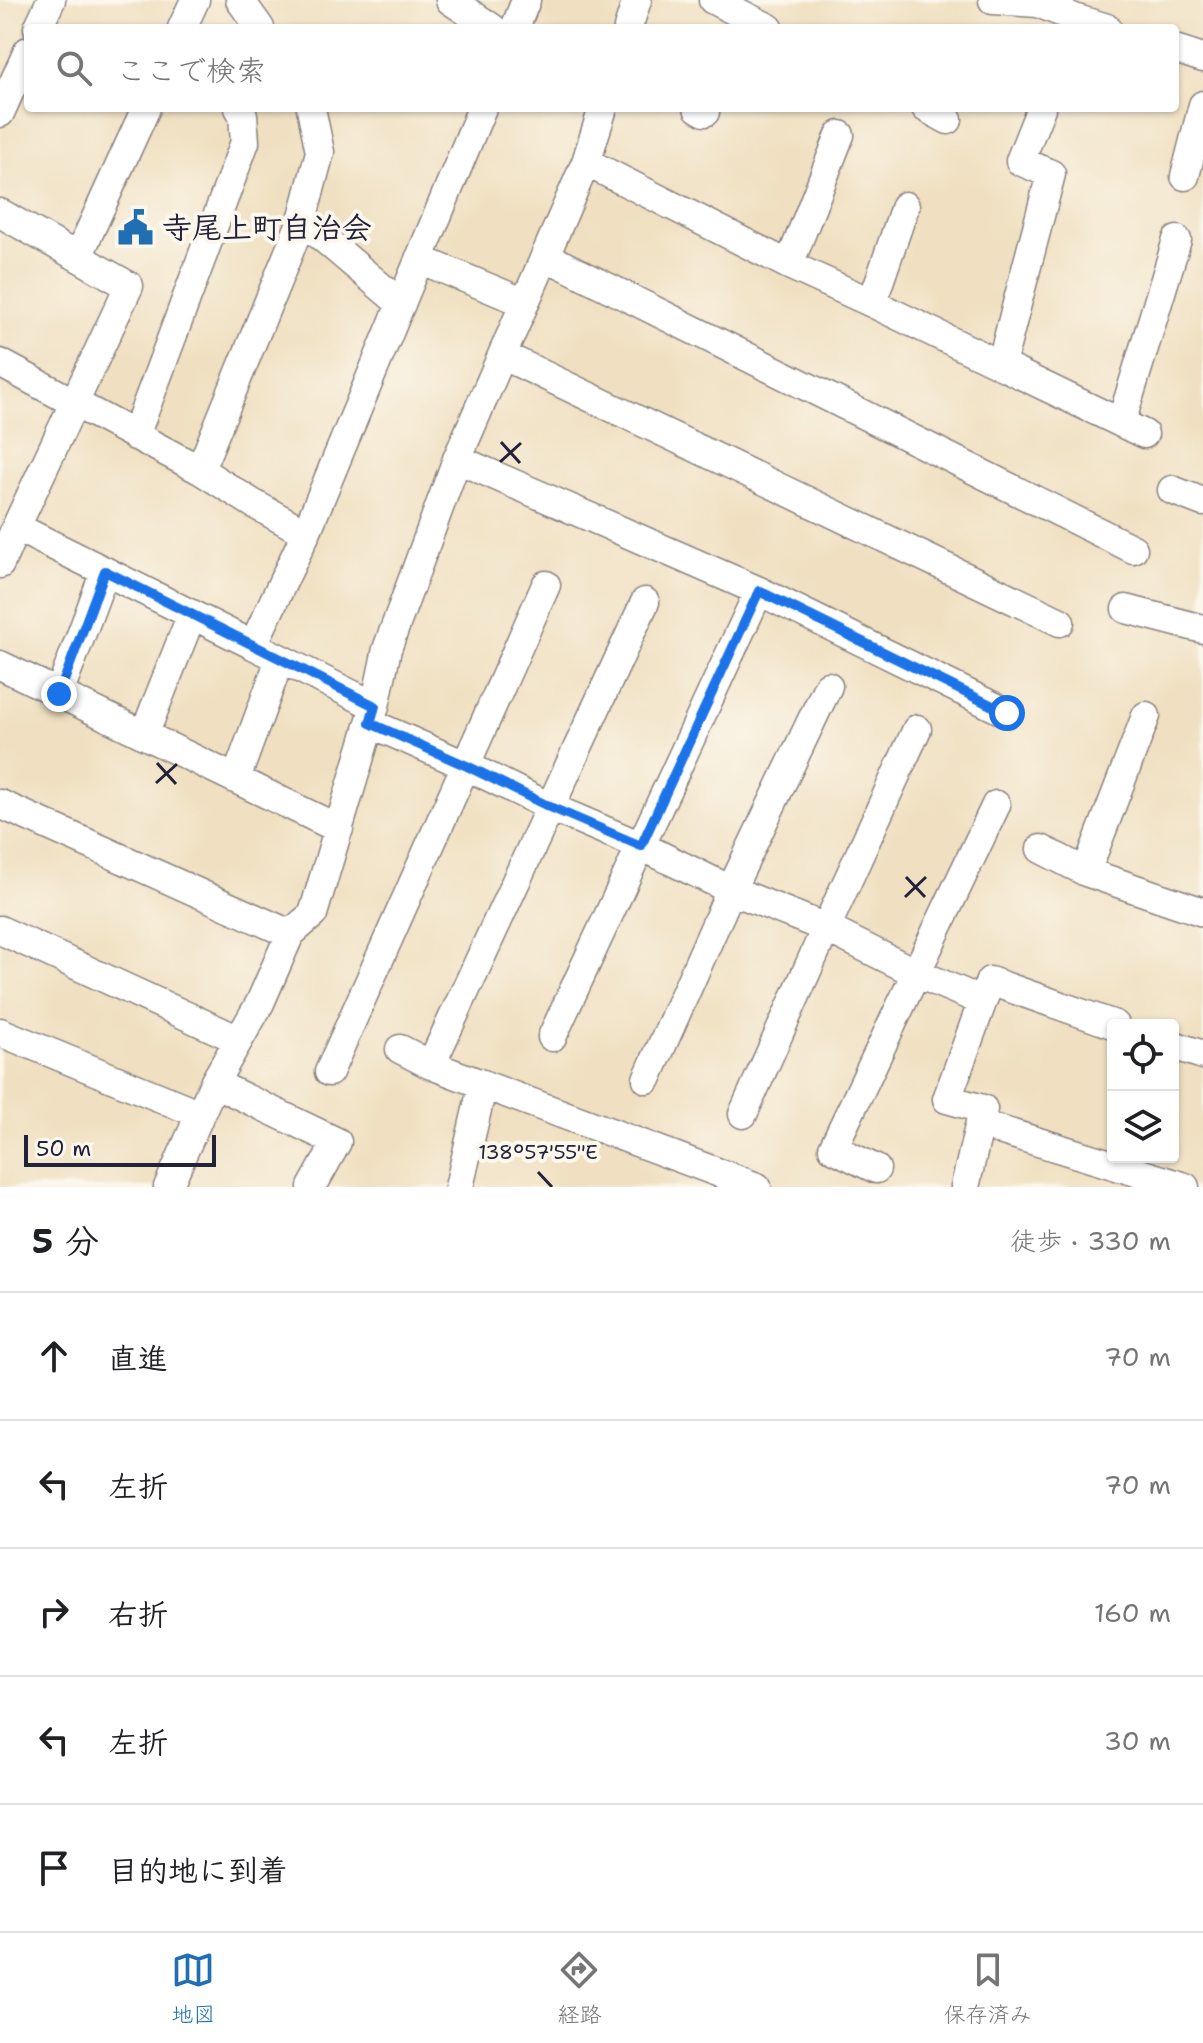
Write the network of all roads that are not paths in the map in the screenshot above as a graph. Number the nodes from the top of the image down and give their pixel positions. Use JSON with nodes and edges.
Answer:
{"nodes":[{"id":1,"x":51,"y":0,"type":"edge"},
{"id":2,"x":195,"y":0,"type":"edge"},
{"id":3,"x":240,"y":0,"type":"edge"},
{"id":4,"x":450,"y":0,"type":"edge"},
{"id":5,"x":526,"y":0,"type":"edge"},
{"id":6,"x":637,"y":0,"type":"edge"},
{"id":7,"x":713,"y":0,"type":"edge"},
{"id":8,"x":993,"y":0,"type":"edge"},
{"id":9,"x":1078,"y":16,"type":"edge"},
{"id":10,"x":40,"y":24,"type":"edge"},
{"id":11,"x":184,"y":24,"type":"edge"},
{"id":12,"x":257,"y":24,"type":"edge"},
{"id":13,"x":486,"y":24,"type":"edge"},
{"id":14,"x":517,"y":24,"type":"edge"},
{"id":15,"x":629,"y":24,"type":"edge"},
{"id":16,"x":761,"y":24,"type":"edge"},
{"id":17,"x":1097,"y":24,"type":"edge"},
{"id":18,"x":1179,"y":50,"type":"edge"},
{"id":19,"x":1203,"y":58,"type":"edge"},
{"id":20,"x":24,"y":60,"type":"edge"},
{"id":21,"x":1203,"y":105,"type":"edge"},
{"id":22,"x":144,"y":112,"type":"edge"},
{"id":23,"x":241,"y":112,"type":"edge"},
{"id":24,"x":312,"y":112,"type":"edge"},
{"id":25,"x":480,"y":112,"type":"edge"},
{"id":26,"x":602,"y":112,"type":"edge"},
{"id":27,"x":1039,"y":112,"type":"edge"},
{"id":28,"x":0,"y":113,"type":"edge"},
{"id":29,"x":840,"y":135,"type":"dead end"},
{"id":30,"x":586,"y":162,"type":"junction"},
{"id":31,"x":1185,"y":176,"type":"dead end"},
{"id":32,"x":905,"y":206,"type":"dead end"},
{"id":33,"x":0,"y":213,"type":"edge"},
{"id":34,"x":302,"y":220,"type":"junction"},
{"id":35,"x":1177,"y":240,"type":"dead end"},
{"id":36,"x":545,"y":256,"type":"junction"},
{"id":37,"x":78,"y":257,"type":"junction"},
{"id":38,"x":419,"y":259,"type":"junction"},
{"id":39,"x":789,"y":265,"type":"junction"},
{"id":40,"x":525,"y":303,"type":"junction"},
{"id":41,"x":872,"y":303,"type":"junction"},
{"id":42,"x":401,"y":304,"type":"junction"},
{"id":43,"x":502,"y":355,"type":"junction"},
{"id":44,"x":0,"y":363,"type":"edge"},
{"id":45,"x":1001,"y":365,"type":"junction"},
{"id":46,"x":74,"y":404,"type":"junction"},
{"id":47,"x":135,"y":436,"type":"junction"},
{"id":48,"x":457,"y":459,"type":"junction"},
{"id":49,"x":200,"y":470,"type":"junction"},
{"id":50,"x":1172,"y":490,"type":"dead end"},
{"id":51,"x":1203,"y":502,"type":"edge"},
{"id":52,"x":16,"y":527,"type":"junction"},
{"id":53,"x":306,"y":533,"type":"junction"},
{"id":54,"x":1133,"y":549,"type":"dead end"},
{"id":55,"x":0,"y":564,"type":"edge"},
{"id":56,"x":105,"y":571,"type":"junction"},
{"id":57,"x":546,"y":585,"type":"dead end"},
{"id":58,"x":759,"y":591,"type":"junction"},
{"id":59,"x":645,"y":602,"type":"dead end"},
{"id":60,"x":1126,"y":609,"type":"dead end"},
{"id":61,"x":192,"y":614,"type":"junction"},
{"id":62,"x":1060,"y":622,"type":"dead end"},
{"id":63,"x":1203,"y":629,"type":"edge"},
{"id":64,"x":253,"y":645,"type":"junction"},
{"id":65,"x":280,"y":659,"type":"junction"},
{"id":66,"x":0,"y":665,"type":"edge"},
{"id":67,"x":828,"y":686,"type":"dead end"},
{"id":68,"x":59,"y":694,"type":"junction"},
{"id":69,"x":1007,"y":713,"type":"dead end"},
{"id":70,"x":373,"y":714,"type":"junction"},
{"id":71,"x":1146,"y":716,"type":"dead end"},
{"id":72,"x":917,"y":729,"type":"dead end"},
{"id":73,"x":144,"y":735,"type":"junction"},
{"id":74,"x":467,"y":766,"type":"junction"},
{"id":75,"x":236,"y":779,"type":"junction"},
{"id":76,"x":0,"y":804,"type":"edge"},
{"id":77,"x":996,"y":805,"type":"dead end"},
{"id":78,"x":550,"y":807,"type":"junction"},
{"id":79,"x":339,"y":829,"type":"junction"},
{"id":80,"x":641,"y":846,"type":"junction"},
{"id":81,"x":1041,"y":849,"type":"dead end"},
{"id":82,"x":1086,"y":872,"type":"junction"},
{"id":83,"x":731,"y":890,"type":"junction"},
{"id":84,"x":1203,"y":912,"type":"edge"},
{"id":85,"x":826,"y":928,"type":"junction"},
{"id":86,"x":0,"y":930,"type":"edge"},
{"id":87,"x":290,"y":934,"type":"junction"},
{"id":88,"x":916,"y":973,"type":"junction"},
{"id":89,"x":982,"y":1001,"type":"junction"},
{"id":90,"x":1107,"y":1022,"type":"edge"},
{"id":91,"x":0,"y":1032,"type":"edge"},
{"id":92,"x":552,"y":1037,"type":"dead end"},
{"id":93,"x":239,"y":1040,"type":"junction"},
{"id":94,"x":1179,"y":1047,"type":"edge"},
{"id":95,"x":400,"y":1049,"type":"dead end"},
{"id":96,"x":1203,"y":1055,"type":"edge"},
{"id":97,"x":431,"y":1065,"type":"junction"},
{"id":98,"x":329,"y":1072,"type":"dead end"},
{"id":99,"x":647,"y":1079,"type":"dead end"},
{"id":100,"x":214,"y":1083,"type":"junction"},
{"id":101,"x":483,"y":1084,"type":"junction"},
{"id":102,"x":200,"y":1114,"type":"junction"},
{"id":103,"x":743,"y":1114,"type":"dead end"},
{"id":104,"x":980,"y":1124,"type":"junction"},
{"id":105,"x":876,"y":1169,"type":"dead end"},
{"id":106,"x":168,"y":1187,"type":"edge"},
{"id":107,"x":312,"y":1187,"type":"edge"},
{"id":108,"x":459,"y":1187,"type":"edge"},
{"id":109,"x":757,"y":1187,"type":"edge"},
{"id":110,"x":965,"y":1187,"type":"edge"},
{"id":111,"x":1185,"y":1187,"type":"edge"}],
"edges":[{"from":1,"to":10,"type":"street"},
{"from":2,"to":11,"type":"street"},
{"from":3,"to":12,"type":"street"},
{"from":4,"to":13,"type":"street"},
{"from":5,"to":14,"type":"street"},
{"from":6,"to":15,"type":"street"},
{"from":7,"to":16,"type":"street"},
{"from":8,"to":9,"type":"street"},
{"from":9,"to":17,"type":"street"},
{"from":18,"to":19,"type":"street"},
{"from":20,"to":28,"type":"street"},
{"from":21,"to":31,"type":"street"},
{"from":22,"to":37,"type":"street"},
{"from":23,"to":47,"type":"street"},
{"from":24,"to":34,"type":"street"},
{"from":25,"to":38,"type":"street"},
{"from":26,"to":30,"type":"street"},
{"from":27,"to":45,"type":"street"},
{"from":29,"to":39,"type":"street"},
{"from":30,"to":36,"type":"street"},
{"from":30,"to":39,"type":"street"},
{"from":32,"to":41,"type":"street"},
{"from":33,"to":37,"type":"street"},
{"from":34,"to":42,"type":"street"},
{"from":34,"to":49,"type":"street"},
{"from":35,"to":45,"type":"street"},
{"from":36,"to":40,"type":"street"},
{"from":36,"to":54,"type":"street"},
{"from":37,"to":46,"type":"street"},
{"from":38,"to":40,"type":"street"},
{"from":38,"to":42,"type":"street"},
{"from":39,"to":41,"type":"street"},
{"from":40,"to":43,"type":"street"},
{"from":41,"to":45,"type":"street"},
{"from":42,"to":53,"type":"street"},
{"from":43,"to":48,"type":"street"},
{"from":43,"to":62,"type":"street"},
{"from":44,"to":46,"type":"street"},
{"from":46,"to":47,"type":"street"},
{"from":46,"to":52,"type":"street"},
{"from":47,"to":49,"type":"street"},
{"from":48,"to":58,"type":"street"},
{"from":48,"to":70,"type":"street"},
{"from":49,"to":53,"type":"street"},
{"from":50,"to":51,"type":"street"},
{"from":52,"to":55,"type":"street"},
{"from":52,"to":56,"type":"street"},
{"from":53,"to":64,"type":"street"},
{"from":56,"to":61,"type":"street"},
{"from":56,"to":68,"type":"street"},
{"from":57,"to":74,"type":"street"},
{"from":58,"to":69,"type":"street"},
{"from":58,"to":80,"type":"street"},
{"from":59,"to":78,"type":"street"},
{"from":60,"to":63,"type":"street"},
{"from":61,"to":64,"type":"street"},
{"from":61,"to":73,"type":"street"},
{"from":64,"to":65,"type":"street"},
{"from":65,"to":70,"type":"street"},
{"from":65,"to":75,"type":"street"},
{"from":66,"to":68,"type":"street"},
{"from":67,"to":83,"type":"street"},
{"from":68,"to":73,"type":"street"},
{"from":70,"to":74,"type":"street"},
{"from":70,"to":79,"type":"street"},
{"from":71,"to":82,"type":"street"},
{"from":72,"to":85,"type":"street"},
{"from":73,"to":75,"type":"street"},
{"from":74,"to":78,"type":"street"},
{"from":74,"to":98,"type":"street"},
{"from":75,"to":79,"type":"street"},
{"from":76,"to":87,"type":"street"},
{"from":77,"to":88,"type":"street"},
{"from":78,"to":80,"type":"street"},
{"from":78,"to":97,"type":"street"},
{"from":79,"to":87,"type":"street"},
{"from":80,"to":83,"type":"street"},
{"from":80,"to":92,"type":"street"},
{"from":81,"to":82,"type":"street"},
{"from":82,"to":84,"type":"street"},
{"from":83,"to":85,"type":"street"},
{"from":83,"to":99,"type":"street"},
{"from":85,"to":88,"type":"street"},
{"from":85,"to":103,"type":"street"},
{"from":86,"to":93,"type":"street"},
{"from":87,"to":93,"type":"street"},
{"from":88,"to":89,"type":"street"},
{"from":88,"to":105,"type":"street"},
{"from":89,"to":90,"type":"street"},
{"from":89,"to":104,"type":"street"},
{"from":91,"to":102,"type":"street"},
{"from":93,"to":100,"type":"street"},
{"from":94,"to":96,"type":"street"},
{"from":95,"to":97,"type":"street"},
{"from":97,"to":101,"type":"street"},
{"from":100,"to":102,"type":"street"},
{"from":100,"to":107,"type":"street"},
{"from":101,"to":108,"type":"street"},
{"from":101,"to":109,"type":"street"},
{"from":102,"to":106,"type":"street"},
{"from":104,"to":110,"type":"street"},
{"from":104,"to":111,"type":"street"}]}
